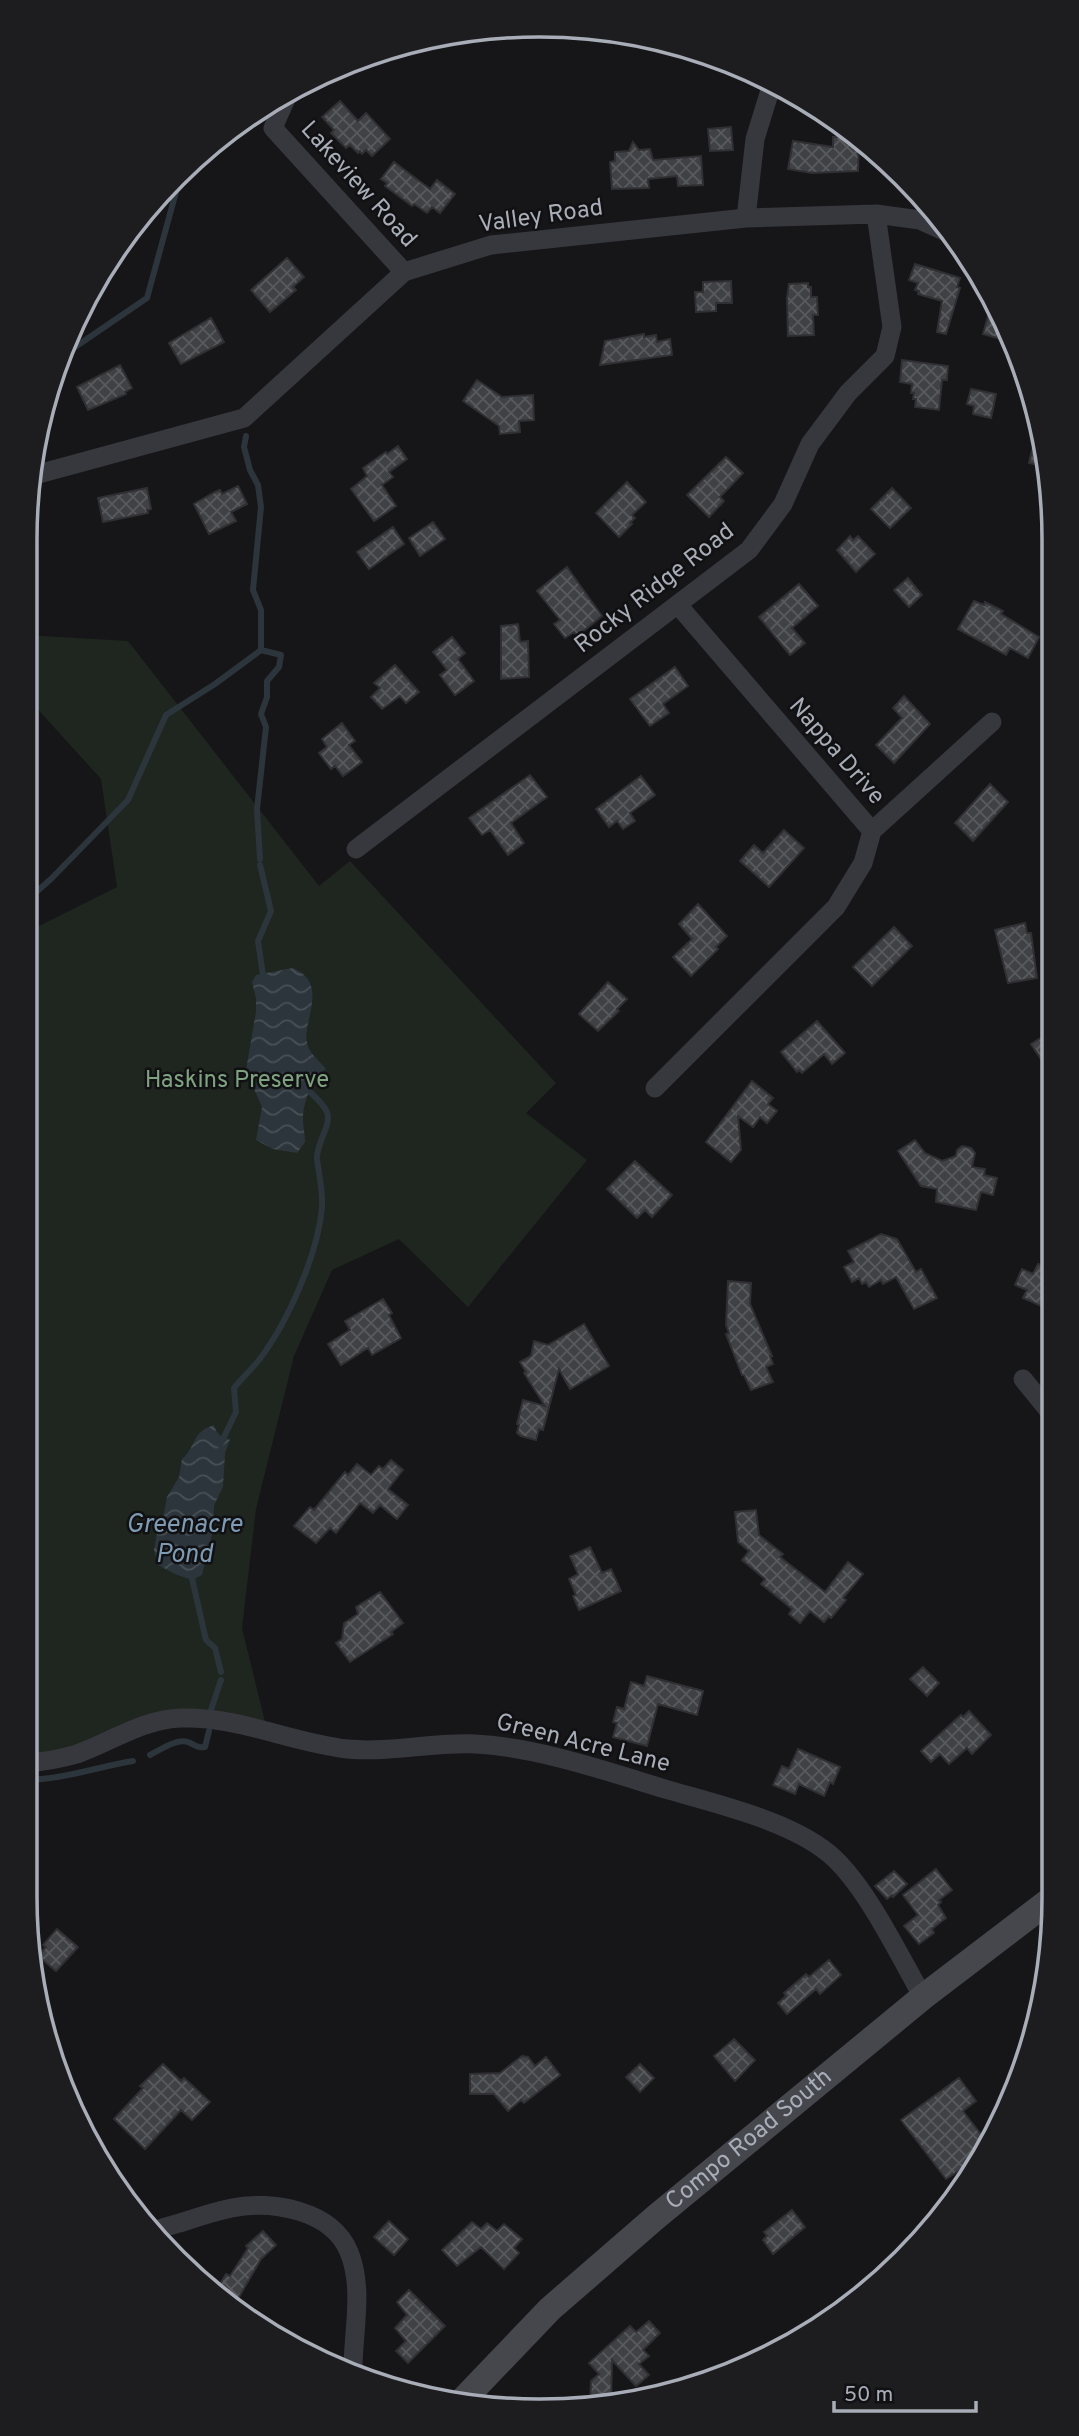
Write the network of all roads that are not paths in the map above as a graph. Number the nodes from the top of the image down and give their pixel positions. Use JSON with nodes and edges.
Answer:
{"nodes":[{"id":1,"x":769,"y":93,"type":"edge"},
{"id":2,"x":282,"y":108,"type":"edge"},
{"id":3,"x":876,"y":214,"type":"junction"},
{"id":4,"x":746,"y":218,"type":"junction"},
{"id":5,"x":931,"y":225,"type":"edge"},
{"id":6,"x":404,"y":272,"type":"junction"},
{"id":7,"x":41,"y":472,"type":"edge"},
{"id":8,"x":678,"y":605,"type":"junction"},
{"id":9,"x":992,"y":722,"type":"dead end"},
{"id":10,"x":872,"y":831,"type":"junction"},
{"id":11,"x":356,"y":849,"type":"dead end"},
{"id":12,"x":655,"y":1088,"type":"dead end"},
{"id":13,"x":1023,"y":1379,"type":"dead end"},
{"id":14,"x":1042,"y":1402,"type":"edge"},
{"id":15,"x":37,"y":1762,"type":"edge"},
{"id":16,"x":1042,"y":1907,"type":"edge"},
{"id":17,"x":923,"y":1997,"type":"junction"},
{"id":18,"x":163,"y":2229,"type":"edge"},
{"id":19,"x":353,"y":2363,"type":"edge"},
{"id":20,"x":473,"y":2395,"type":"edge"}],
"edges":[{"from":1,"to":4,"type":"street"},
{"from":2,"to":6,"type":"street","name":"Lakeview Road"},
{"from":3,"to":4,"type":"street","name":"Valley Road"},
{"from":3,"to":5,"type":"street","name":"Valley Road"},
{"from":3,"to":8,"type":"street","name":"Rocky Ridge Road"},
{"from":4,"to":6,"type":"street","name":"Valley Road"},
{"from":6,"to":7,"type":"street","name":"Valley Road"},
{"from":8,"to":10,"type":"street","name":"Nappa Drive"},
{"from":8,"to":11,"type":"street","name":"Rocky Ridge Road"},
{"from":9,"to":10,"type":"street"},
{"from":10,"to":12,"type":"street","name":"Nappa Drive"},
{"from":13,"to":14,"type":"street"},
{"from":15,"to":17,"type":"street","name":"Green Acre Lane"},
{"from":16,"to":17,"type":"main road","name":"Compo Road South"},
{"from":17,"to":20,"type":"main road","name":"Compo Road South"},
{"from":18,"to":19,"type":"street"}]}
